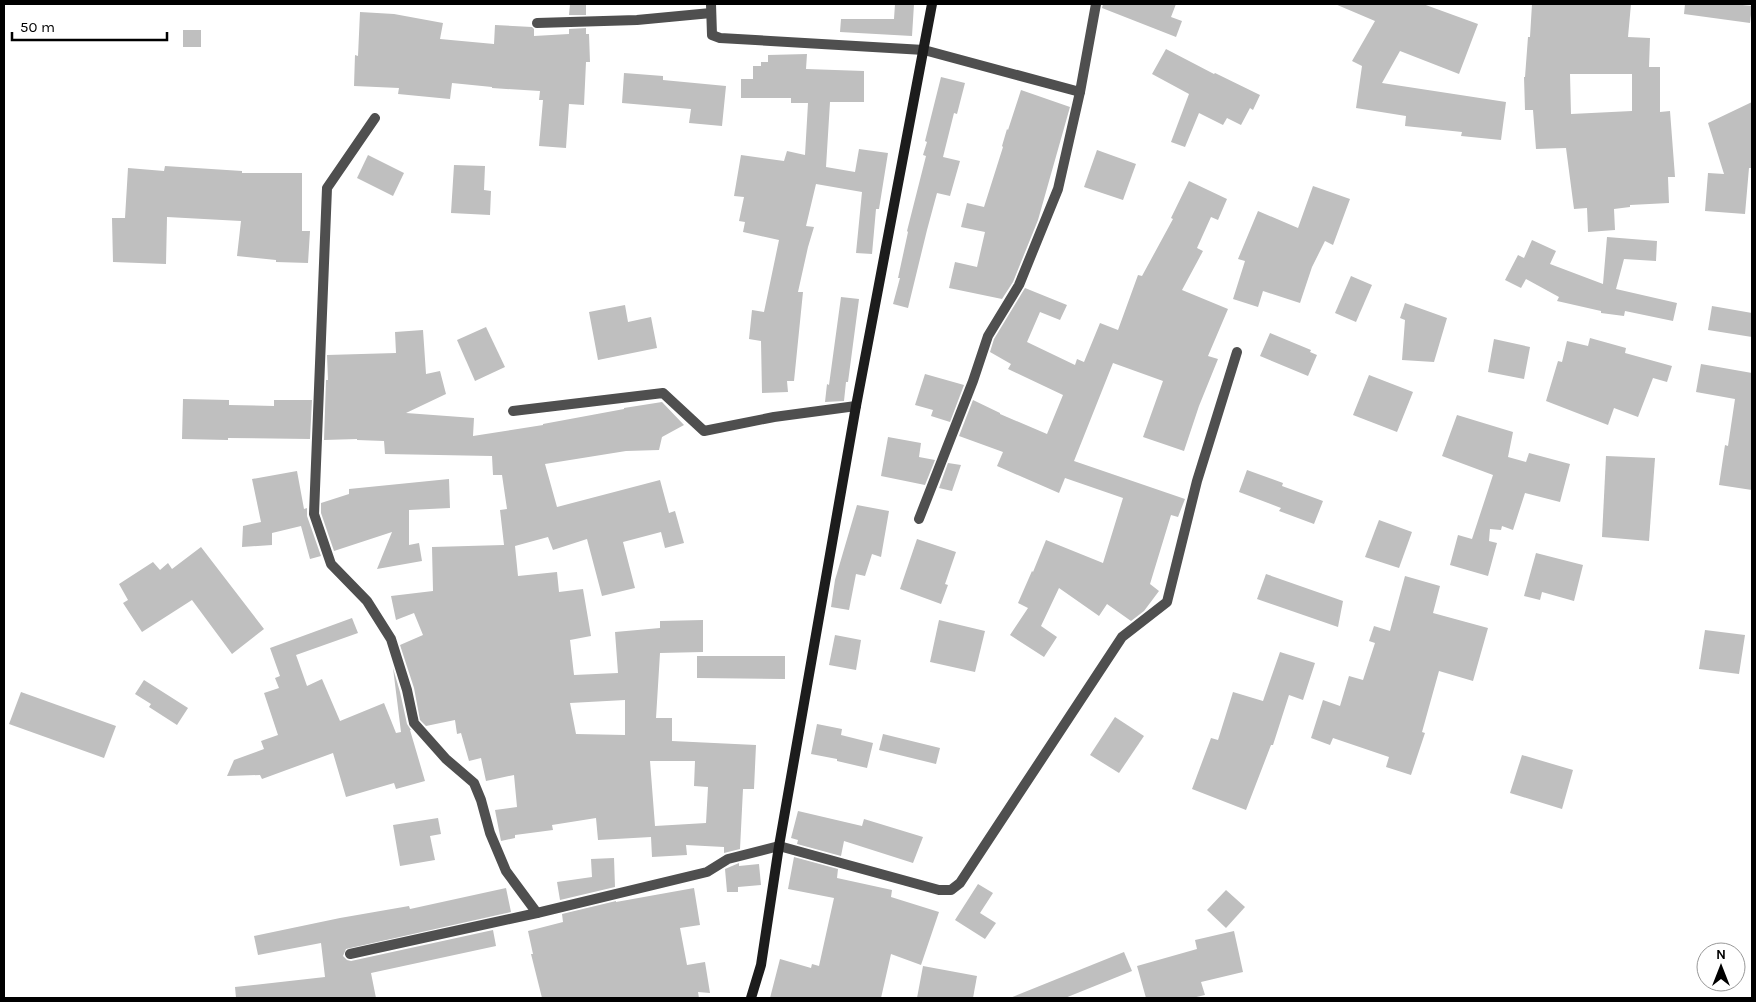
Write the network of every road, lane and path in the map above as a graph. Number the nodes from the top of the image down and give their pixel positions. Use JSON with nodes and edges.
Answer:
{"nodes":[{"id":1,"x":932,"y":4,"type":"edge"},
{"id":2,"x":1096,"y":4,"type":"edge"},
{"id":3,"x":711,"y":9,"type":"edge"},
{"id":4,"x":537,"y":23,"type":"dead end"},
{"id":5,"x":924,"y":50,"type":"junction"},
{"id":6,"x":1080,"y":92,"type":"junction"},
{"id":7,"x":375,"y":118,"type":"dead end"},
{"id":8,"x":1237,"y":352,"type":"dead end"},
{"id":9,"x":856,"y":406,"type":"junction"},
{"id":10,"x":513,"y":411,"type":"dead end"},
{"id":11,"x":918,"y":519,"type":"dead end"},
{"id":12,"x":779,"y":846,"type":"junction"},
{"id":13,"x":537,"y":913,"type":"junction"},
{"id":14,"x":350,"y":954,"type":"dead end"},
{"id":15,"x":751,"y":998,"type":"edge"}],
"edges":[{"from":1,"to":5,"type":"main road"},
{"from":2,"to":6,"type":"street"},
{"from":3,"to":4,"type":"street"},
{"from":3,"to":5,"type":"street"},
{"from":5,"to":6,"type":"street"},
{"from":5,"to":9,"type":"main road"},
{"from":6,"to":11,"type":"street"},
{"from":7,"to":13,"type":"street"},
{"from":8,"to":12,"type":"street"},
{"from":9,"to":10,"type":"street"},
{"from":9,"to":12,"type":"main road"},
{"from":12,"to":13,"type":"street"},
{"from":12,"to":15,"type":"main road"},
{"from":13,"to":14,"type":"street"}]}
